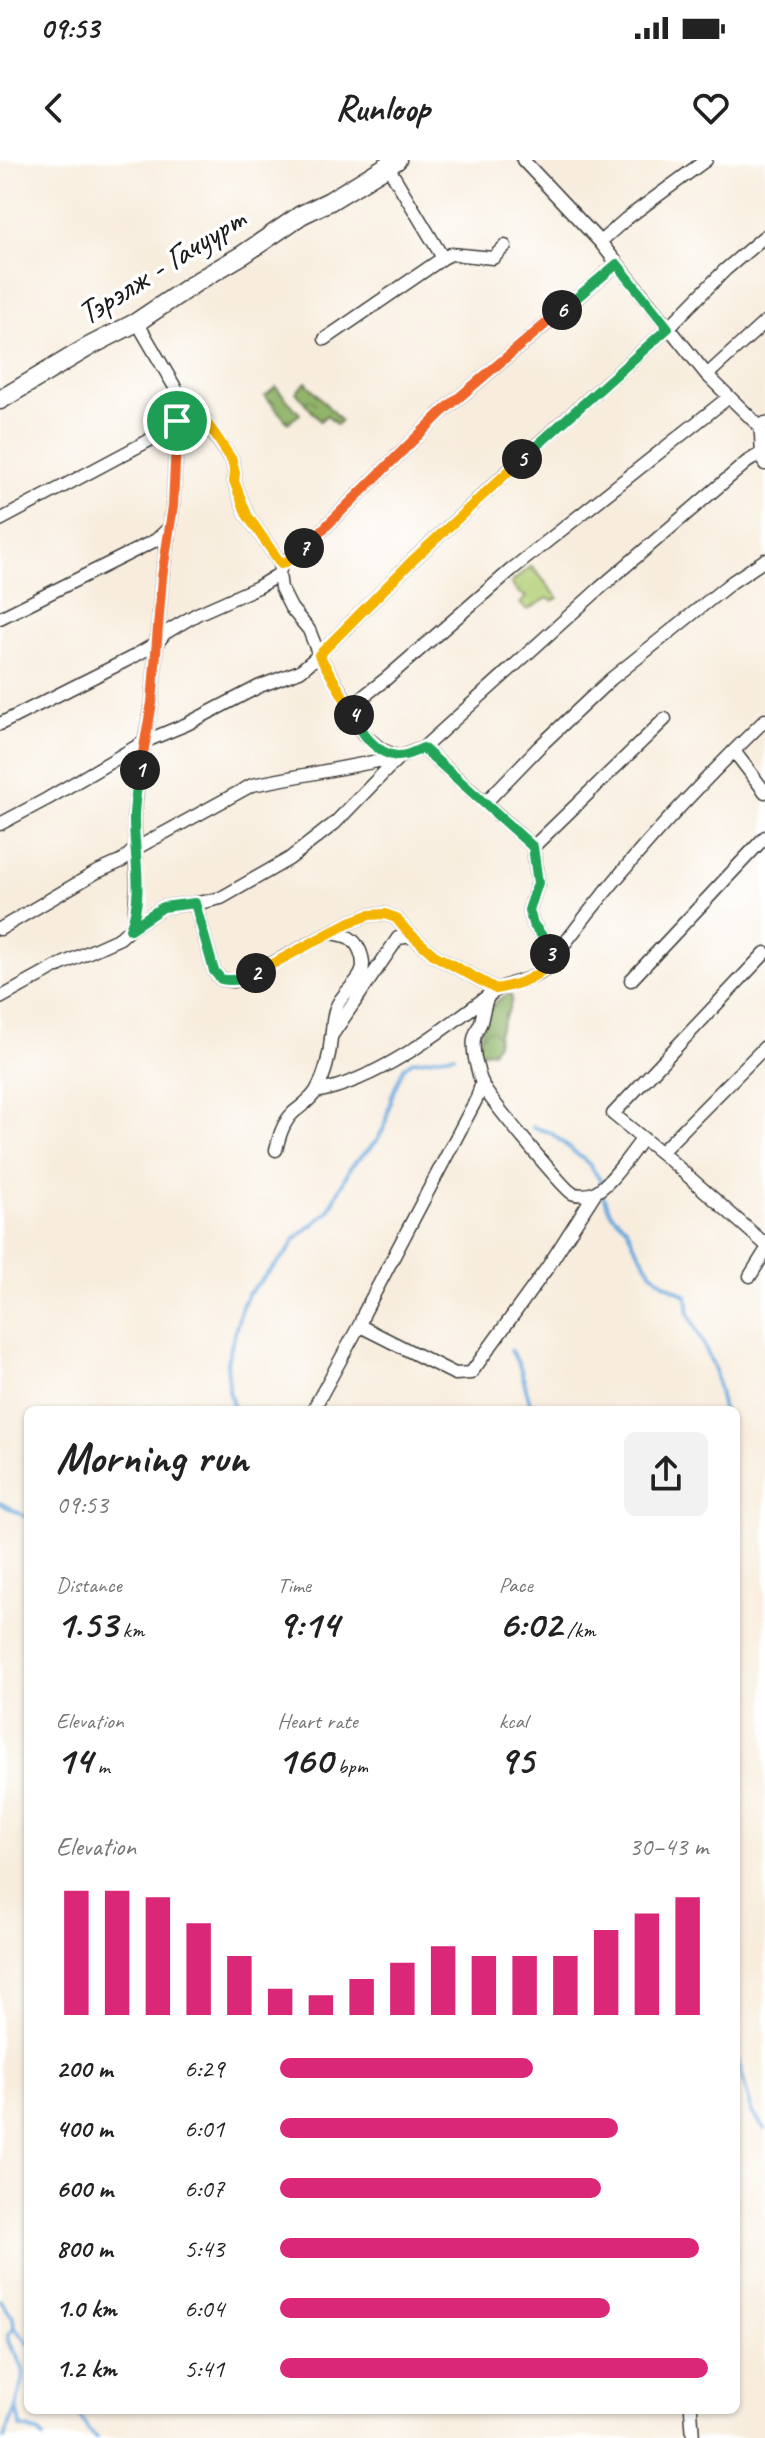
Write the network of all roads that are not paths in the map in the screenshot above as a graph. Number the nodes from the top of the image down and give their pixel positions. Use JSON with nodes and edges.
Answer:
{"nodes":[{"id":1,"x":523,"y":160,"type":"edge"},
{"id":2,"x":706,"y":160,"type":"edge"},
{"id":3,"x":392,"y":163,"type":"edge"},
{"id":4,"x":765,"y":236,"type":"edge"},
{"id":5,"x":600,"y":242,"type":"junction"},
{"id":6,"x":505,"y":246,"type":"dead end"},
{"id":7,"x":443,"y":258,"type":"junction"},
{"id":8,"x":617,"y":264,"type":"junction"},
{"id":9,"x":137,"y":322,"type":"junction"},
{"id":10,"x":765,"y":322,"type":"edge"},
{"id":11,"x":668,"y":328,"type":"junction"},
{"id":12,"x":325,"y":339,"type":"dead end"},
{"id":13,"x":707,"y":375,"type":"junction"},
{"id":14,"x":729,"y":397,"type":"junction"},
{"id":15,"x":0,"y":400,"type":"edge"},
{"id":16,"x":177,"y":421,"type":"junction"},
{"id":17,"x":763,"y":425,"type":"edge"},
{"id":18,"x":763,"y":459,"type":"edge"},
{"id":19,"x":0,"y":520,"type":"edge"},
{"id":20,"x":169,"y":528,"type":"junction"},
{"id":21,"x":765,"y":560,"type":"edge"},
{"id":22,"x":280,"y":569,"type":"junction"},
{"id":23,"x":0,"y":618,"type":"edge"},
{"id":24,"x":157,"y":643,"type":"junction"},
{"id":25,"x":319,"y":655,"type":"junction"},
{"id":26,"x":350,"y":707,"type":"junction"},
{"id":27,"x":665,"y":719,"type":"dead end"},
{"id":28,"x":765,"y":720,"type":"edge"},
{"id":29,"x":0,"y":724,"type":"edge"},
{"id":30,"x":146,"y":741,"type":"junction"},
{"id":31,"x":423,"y":748,"type":"junction"},
{"id":32,"x":734,"y":751,"type":"junction"},
{"id":33,"x":399,"y":757,"type":"junction"},
{"id":34,"x":765,"y":792,"type":"edge"},
{"id":35,"x":485,"y":803,"type":"junction"},
{"id":36,"x":0,"y":824,"type":"edge"},
{"id":37,"x":765,"y":837,"type":"edge"},
{"id":38,"x":533,"y":847,"type":"junction"},
{"id":39,"x":135,"y":849,"type":"junction"},
{"id":40,"x":195,"y":903,"type":"junction"},
{"id":41,"x":0,"y":929,"type":"edge"},
{"id":42,"x":130,"y":929,"type":"junction"},
{"id":43,"x":331,"y":933,"type":"junction"},
{"id":44,"x":413,"y":936,"type":"junction"},
{"id":45,"x":765,"y":953,"type":"edge"},
{"id":46,"x":552,"y":958,"type":"junction"},
{"id":47,"x":631,"y":980,"type":"dead end"},
{"id":48,"x":492,"y":992,"type":"junction"},
{"id":49,"x":0,"y":998,"type":"edge"},
{"id":50,"x":332,"y":1035,"type":"junction"},
{"id":51,"x":765,"y":1047,"type":"edge"},
{"id":52,"x":482,"y":1082,"type":"junction"},
{"id":53,"x":316,"y":1092,"type":"junction"},
{"id":54,"x":643,"y":1138,"type":"junction"},
{"id":55,"x":276,"y":1150,"type":"dead end"},
{"id":56,"x":661,"y":1152,"type":"junction"},
{"id":57,"x":595,"y":1193,"type":"junction"},
{"id":58,"x":765,"y":1244,"type":"edge"},
{"id":59,"x":765,"y":1252,"type":"edge"},
{"id":60,"x":750,"y":1276,"type":"dead end"},
{"id":61,"x":360,"y":1324,"type":"junction"},
{"id":62,"x":315,"y":1406,"type":"edge"},
{"id":63,"x":691,"y":2414,"type":"edge"},
{"id":64,"x":693,"y":2438,"type":"edge"}],
"edges":[{"from":1,"to":5,"type":"street"},
{"from":2,"to":5,"type":"street"},
{"from":3,"to":7,"type":"street"},
{"from":3,"to":9,"type":"main road","name":"Тэрэлж - Гачуурт"},
{"from":4,"to":11,"type":"street"},
{"from":5,"to":8,"type":"street"},
{"from":6,"to":7,"type":"street"},
{"from":7,"to":12,"type":"street"},
{"from":8,"to":11,"type":"street"},
{"from":8,"to":22,"type":"street"},
{"from":9,"to":15,"type":"main road","name":"Тэрэлж - Гачуурт"},
{"from":9,"to":16,"type":"street"},
{"from":10,"to":13,"type":"street"},
{"from":11,"to":13,"type":"street"},
{"from":11,"to":25,"type":"street"},
{"from":13,"to":14,"type":"street"},
{"from":14,"to":17,"type":"street"},
{"from":14,"to":26,"type":"street"},
{"from":16,"to":19,"type":"street"},
{"from":16,"to":20,"type":"street"},
{"from":16,"to":22,"type":"street"},
{"from":17,"to":18,"type":"street"},
{"from":18,"to":31,"type":"street"},
{"from":20,"to":23,"type":"street"},
{"from":20,"to":24,"type":"street"},
{"from":21,"to":35,"type":"street"},
{"from":22,"to":24,"type":"street"},
{"from":22,"to":25,"type":"street"},
{"from":24,"to":29,"type":"street"},
{"from":24,"to":30,"type":"street"},
{"from":25,"to":26,"type":"street"},
{"from":25,"to":30,"type":"street"},
{"from":26,"to":33,"type":"street"},
{"from":27,"to":38,"type":"street"},
{"from":28,"to":32,"type":"street"},
{"from":30,"to":36,"type":"street"},
{"from":30,"to":39,"type":"street"},
{"from":31,"to":33,"type":"street"},
{"from":31,"to":35,"type":"street"},
{"from":32,"to":34,"type":"street"},
{"from":32,"to":46,"type":"street"},
{"from":33,"to":39,"type":"street"},
{"from":33,"to":40,"type":"street"},
{"from":35,"to":38,"type":"street"},
{"from":37,"to":47,"type":"street"},
{"from":38,"to":46,"type":"street"},
{"from":39,"to":41,"type":"street"},
{"from":39,"to":42,"type":"street"},
{"from":40,"to":42,"type":"street"},
{"from":40,"to":43,"type":"street"},
{"from":42,"to":49,"type":"street"},
{"from":43,"to":44,"type":"street"},
{"from":43,"to":50,"type":"street"},
{"from":44,"to":48,"type":"street"},
{"from":44,"to":50,"type":"street"},
{"from":45,"to":54,"type":"street"},
{"from":46,"to":48,"type":"street"},
{"from":48,"to":52,"type":"street"},
{"from":48,"to":53,"type":"street"},
{"from":50,"to":53,"type":"street"},
{"from":51,"to":56,"type":"street"},
{"from":52,"to":57,"type":"street"},
{"from":52,"to":61,"type":"street"},
{"from":53,"to":55,"type":"street"},
{"from":54,"to":56,"type":"street"},
{"from":54,"to":57,"type":"street"},
{"from":56,"to":58,"type":"street"},
{"from":57,"to":61,"type":"street"},
{"from":59,"to":60,"type":"street"},
{"from":61,"to":62,"type":"street"},
{"from":63,"to":64,"type":"street"}]}
